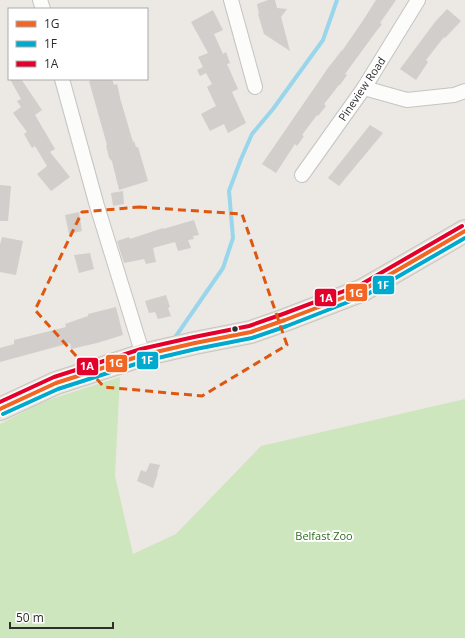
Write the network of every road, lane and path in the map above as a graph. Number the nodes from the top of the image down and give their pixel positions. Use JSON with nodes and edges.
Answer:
{"nodes":[{"id":1,"x":231,"y":0,"type":"edge"},
{"id":2,"x":418,"y":0,"type":"edge"},
{"id":3,"x":62,"y":80,"type":"edge"},
{"id":4,"x":256,"y":87,"type":"dead end"},
{"id":5,"x":364,"y":88,"type":"junction"},
{"id":6,"x":465,"y":91,"type":"edge"},
{"id":7,"x":302,"y":175,"type":"dead end"},
{"id":8,"x":465,"y":231,"type":"edge"},
{"id":9,"x":143,"y":355,"type":"junction"},
{"id":10,"x":0,"y":409,"type":"edge"}],
"edges":[{"from":1,"to":4,"type":"street"},
{"from":2,"to":5,"type":"street","name":"Pineview Road"},
{"from":3,"to":9,"type":"street"},
{"from":5,"to":6,"type":"street"},
{"from":5,"to":7,"type":"street","name":"Pineview Road"},
{"from":8,"to":9,"type":"main road"},
{"from":9,"to":10,"type":"main road"}]}
